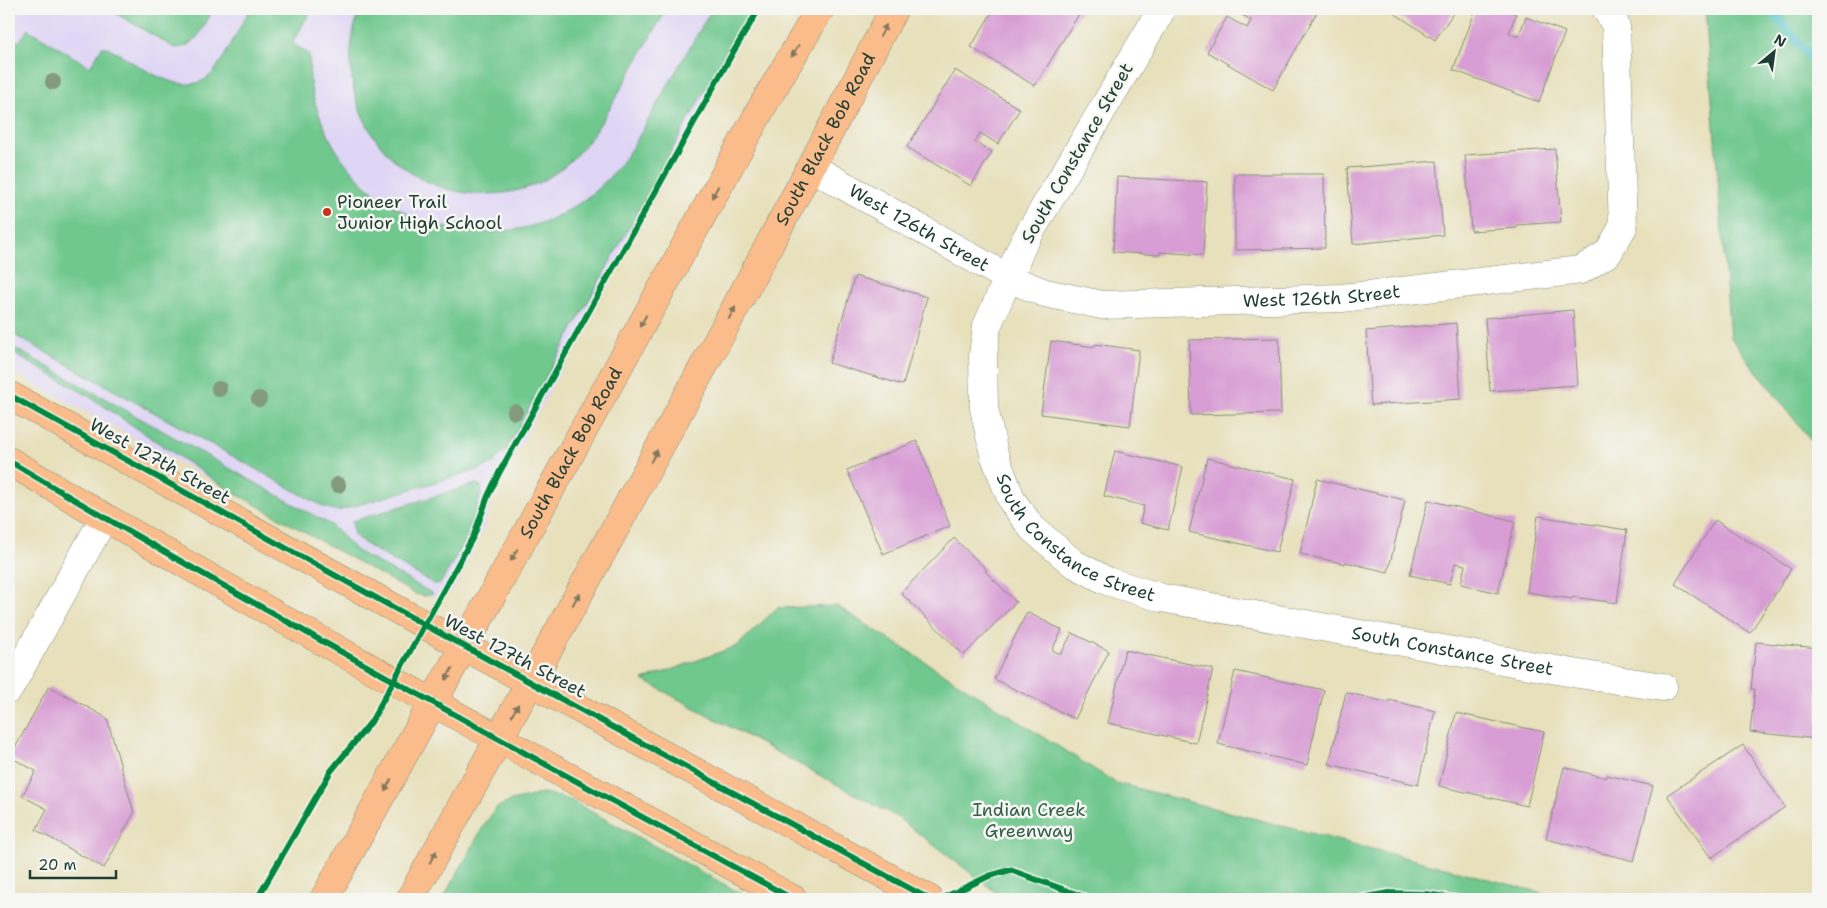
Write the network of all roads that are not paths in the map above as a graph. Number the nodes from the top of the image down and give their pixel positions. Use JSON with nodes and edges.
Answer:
{"nodes":[{"id":1,"x":820,"y":9,"type":"edge"},
{"id":2,"x":894,"y":9,"type":"edge"},
{"id":3,"x":1162,"y":9,"type":"edge"},
{"id":4,"x":1606,"y":9,"type":"edge"},
{"id":5,"x":811,"y":167,"type":"junction"},
{"id":6,"x":1008,"y":278,"type":"junction"},
{"id":7,"x":9,"y":395,"type":"edge"},
{"id":8,"x":9,"y":461,"type":"edge"},
{"id":9,"x":104,"y":518,"type":"junction"},
{"id":10,"x":464,"y":646,"type":"junction"},
{"id":11,"x":531,"y":681,"type":"junction"},
{"id":12,"x":1663,"y":687,"type":"dead end"},
{"id":13,"x":9,"y":689,"type":"edge"},
{"id":14,"x":433,"y":702,"type":"junction"},
{"id":15,"x":499,"y":738,"type":"junction"},
{"id":16,"x":324,"y":899,"type":"edge"},
{"id":17,"x":410,"y":899,"type":"edge"},
{"id":18,"x":793,"y":899,"type":"edge"},
{"id":19,"x":929,"y":899,"type":"edge"}],
"edges":[{"from":1,"to":10,"type":"main road","name":"South Black Bob Road","one_way":true},
{"from":5,"to":2,"type":"main road","name":"South Black Bob Road","one_way":true},
{"from":3,"to":6,"type":"street","name":"South Constance Street"},
{"from":4,"to":6,"type":"street","name":"West 126th Street"},
{"from":5,"to":6,"type":"street","name":"West 126th Street"},
{"from":11,"to":5,"type":"main road","name":"South Black Bob Road","one_way":true},
{"from":6,"to":12,"type":"street","name":"South Constance Street"},
{"from":7,"to":10,"type":"main road","name":"West 127th Street"},
{"from":8,"to":9,"type":"main road"},
{"from":9,"to":13,"type":"street"},
{"from":9,"to":14,"type":"main road"},
{"from":10,"to":11,"type":"main road","name":"West 127th Street"},
{"from":10,"to":14,"type":"main road","name":"South Black Bob Road","one_way":true},
{"from":15,"to":11,"type":"main road","name":"South Black Bob Road","one_way":true},
{"from":11,"to":19,"type":"main road","name":"West 127th Street"},
{"from":14,"to":15,"type":"main road"},
{"from":14,"to":16,"type":"main road","name":"South Black Bob Road","one_way":true},
{"from":17,"to":15,"type":"main road","name":"South Black Bob Road","one_way":true},
{"from":15,"to":18,"type":"main road"}]}
